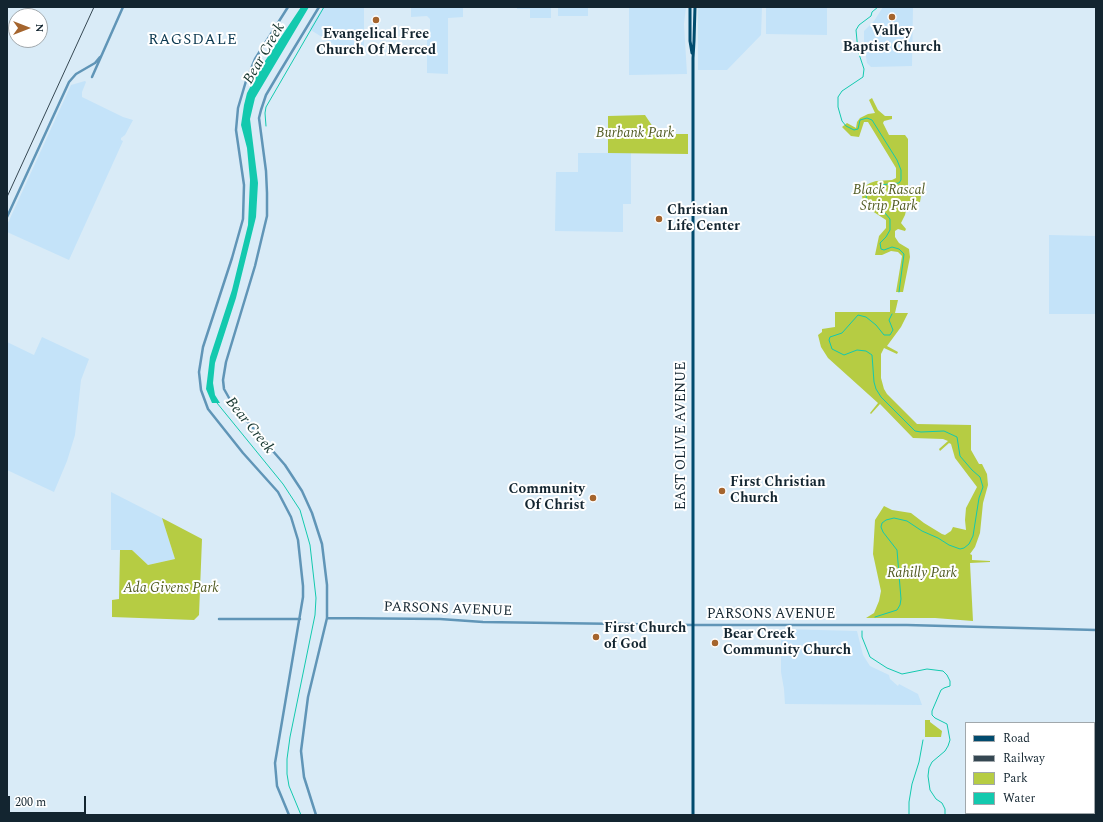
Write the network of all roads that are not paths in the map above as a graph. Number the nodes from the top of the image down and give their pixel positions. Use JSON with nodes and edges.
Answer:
{"nodes":[{"id":1,"x":123,"y":7,"type":"edge"},
{"id":2,"x":288,"y":7,"type":"edge"},
{"id":3,"x":319,"y":7,"type":"edge"},
{"id":4,"x":690,"y":7,"type":"edge"},
{"id":5,"x":695,"y":7,"type":"edge"},
{"id":6,"x":100,"y":57,"type":"junction"},
{"id":7,"x":693,"y":58,"type":"junction"},
{"id":8,"x":92,"y":77,"type":"dead end"},
{"id":9,"x":7,"y":217,"type":"edge"},
{"id":10,"x":327,"y":618,"type":"junction"},
{"id":11,"x":219,"y":619,"type":"dead end"},
{"id":12,"x":300,"y":619,"type":"junction"},
{"id":13,"x":693,"y":625,"type":"junction"},
{"id":14,"x":1096,"y":630,"type":"edge"},
{"id":15,"x":288,"y":815,"type":"edge"},
{"id":16,"x":316,"y":815,"type":"edge"},
{"id":17,"x":693,"y":815,"type":"edge"}],
"edges":[{"from":1,"to":6,"type":"street"},
{"from":2,"to":12,"type":"street"},
{"from":3,"to":10,"type":"street"},
{"from":4,"to":7,"type":"main road","name":"EAST OLIVE AVENUE"},
{"from":5,"to":7,"type":"main road","name":"EAST OLIVE AVENUE"},
{"from":6,"to":8,"type":"street"},
{"from":6,"to":9,"type":"street"},
{"from":7,"to":13,"type":"main road","name":"EAST OLIVE AVENUE"},
{"from":10,"to":13,"type":"street","name":"PARSONS AVENUE"},
{"from":10,"to":16,"type":"street"},
{"from":11,"to":12,"type":"street"},
{"from":12,"to":15,"type":"street"},
{"from":13,"to":14,"type":"street","name":"PARSONS AVENUE"},
{"from":13,"to":17,"type":"main road","name":"EAST OLIVE AVENUE"}]}
